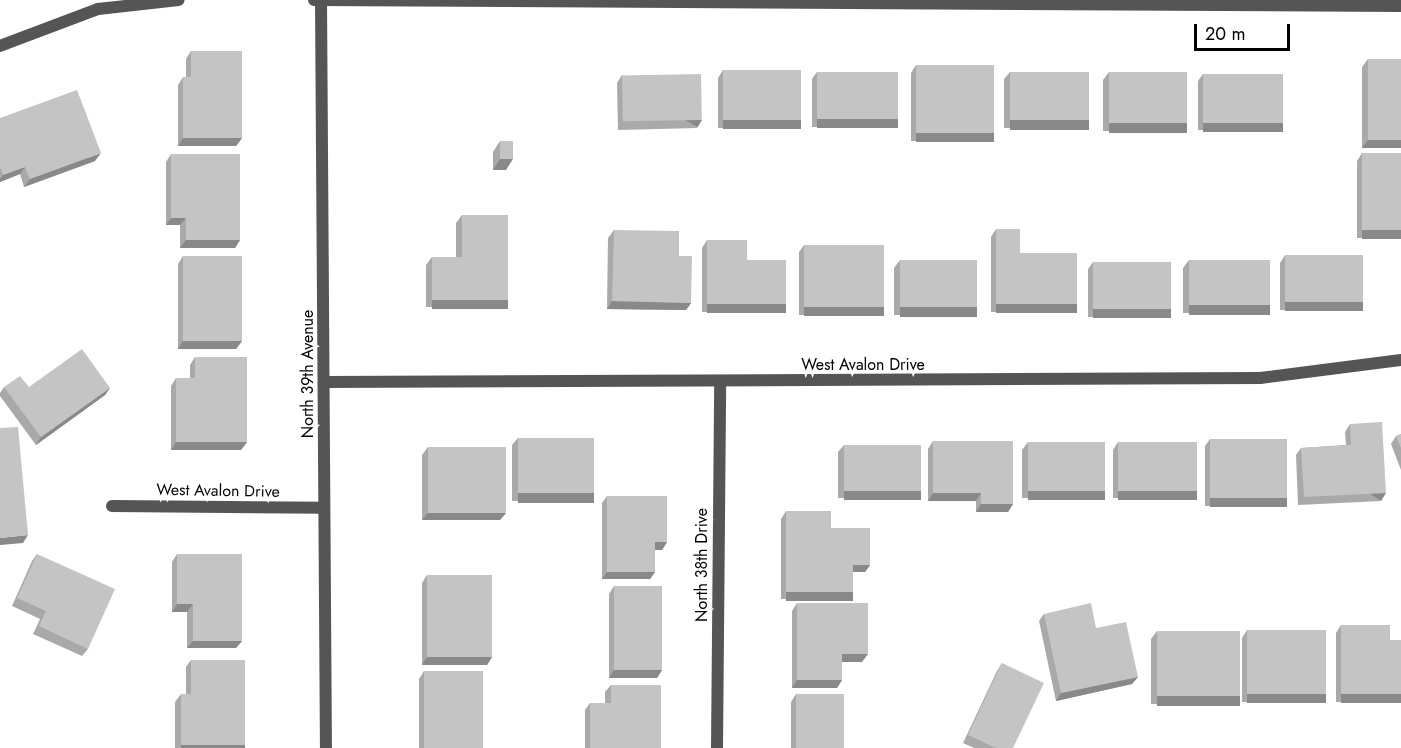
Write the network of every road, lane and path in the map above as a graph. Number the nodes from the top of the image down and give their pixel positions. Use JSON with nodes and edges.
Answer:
{"nodes":[{"id":1,"x":179,"y":0,"type":"edge"},
{"id":2,"x":314,"y":0,"type":"edge"},
{"id":3,"x":321,"y":0,"type":"edge"},
{"id":4,"x":1401,"y":6,"type":"edge"},
{"id":5,"x":0,"y":46,"type":"edge"},
{"id":6,"x":1401,"y":360,"type":"edge"},
{"id":7,"x":324,"y":382,"type":"junction"},
{"id":8,"x":720,"y":382,"type":"junction"},
{"id":9,"x":112,"y":506,"type":"dead end"},
{"id":10,"x":324,"y":508,"type":"junction"},
{"id":11,"x":326,"y":748,"type":"edge"},
{"id":12,"x":717,"y":748,"type":"edge"}],
"edges":[{"from":1,"to":5,"type":"street"},
{"from":2,"to":3,"type":"street"},
{"from":3,"to":4,"type":"street"},
{"from":3,"to":7,"type":"street","name":"North 39th Avenue"},
{"from":6,"to":8,"type":"street","name":"West Avalon Drive"},
{"from":7,"to":8,"type":"street","name":"West Avalon Drive"},
{"from":7,"to":10,"type":"street","name":"North 39th Avenue"},
{"from":8,"to":12,"type":"street","name":"North 38th Drive"},
{"from":9,"to":10,"type":"street","name":"West Avalon Drive"},
{"from":10,"to":11,"type":"street","name":"North 39th Avenue"}]}
